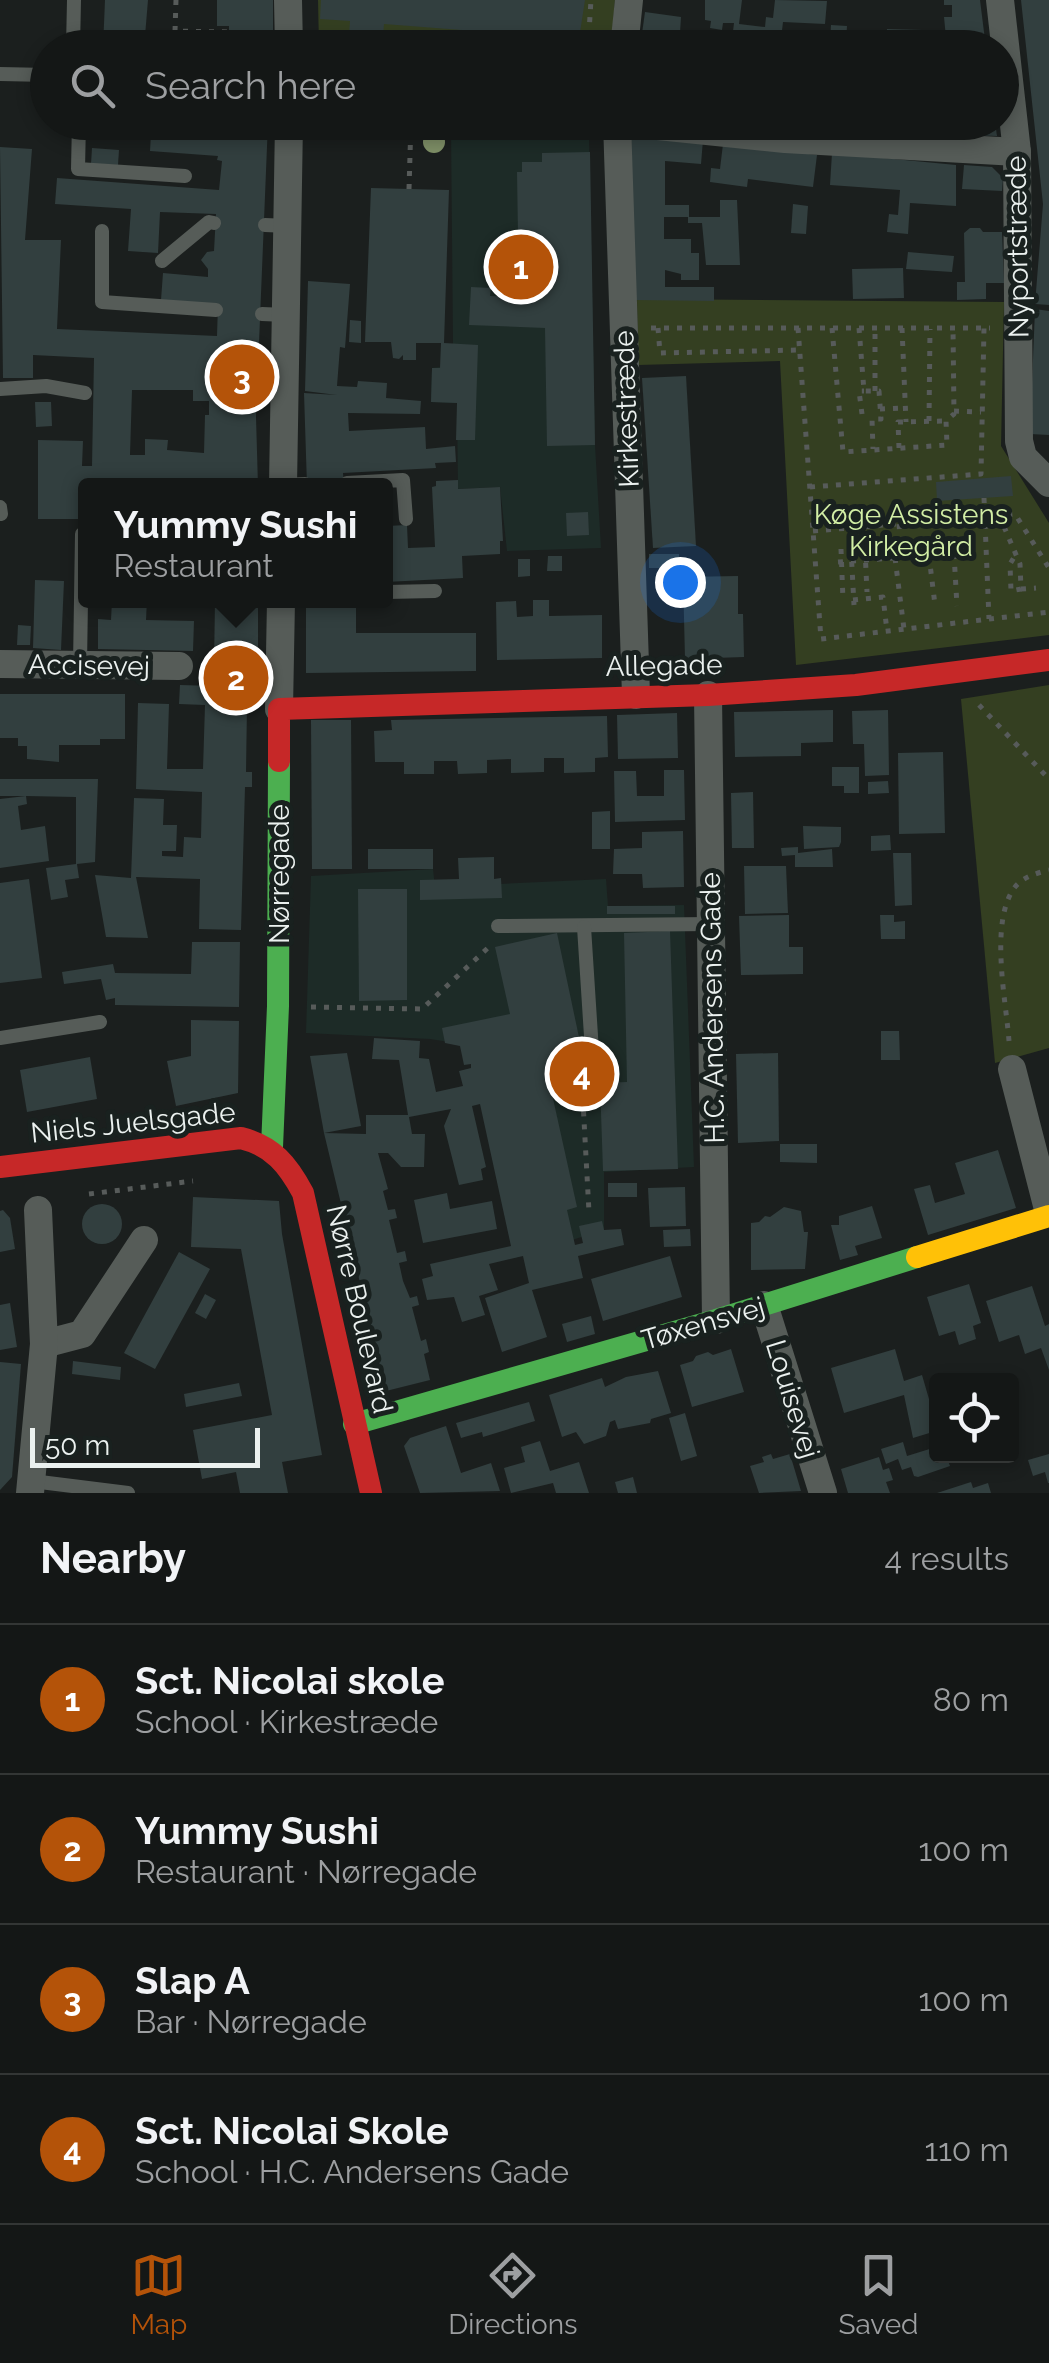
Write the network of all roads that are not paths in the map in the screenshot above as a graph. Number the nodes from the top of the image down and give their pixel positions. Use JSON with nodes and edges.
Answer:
{"nodes":[{"id":1,"x":74,"y":0,"type":"edge"},
{"id":2,"x":288,"y":0,"type":"edge"},
{"id":3,"x":628,"y":0,"type":"edge"},
{"id":4,"x":1000,"y":0,"type":"edge"},
{"id":5,"x":73,"y":30,"type":"edge"},
{"id":6,"x":289,"y":30,"type":"edge"},
{"id":7,"x":626,"y":30,"type":"edge"},
{"id":8,"x":1004,"y":30,"type":"edge"},
{"id":9,"x":0,"y":74,"type":"edge"},
{"id":10,"x":30,"y":75,"type":"edge"},
{"id":11,"x":79,"y":140,"type":"edge"},
{"id":12,"x":288,"y":140,"type":"edge"},
{"id":13,"x":619,"y":140,"type":"edge"},
{"id":14,"x":951,"y":140,"type":"edge"},
{"id":15,"x":1017,"y":140,"type":"edge"},
{"id":16,"x":1018,"y":152,"type":"junction"},
{"id":17,"x":185,"y":176,"type":"dead end"},
{"id":18,"x":214,"y":222,"type":"dead end"},
{"id":19,"x":102,"y":230,"type":"dead end"},
{"id":20,"x":162,"y":261,"type":"dead end"},
{"id":21,"x":216,"y":310,"type":"dead end"},
{"id":22,"x":0,"y":389,"type":"edge"},
{"id":23,"x":85,"y":393,"type":"dead end"},
{"id":24,"x":1046,"y":475,"type":"edge"},
{"id":25,"x":283,"y":478,"type":"edge"},
{"id":26,"x":393,"y":481,"type":"edge"},
{"id":27,"x":406,"y":519,"type":"dead end"},
{"id":28,"x":435,"y":591,"type":"dead end"},
{"id":29,"x":393,"y":592,"type":"edge"},
{"id":30,"x":81,"y":608,"type":"edge"},
{"id":31,"x":281,"y":608,"type":"edge"},
{"id":32,"x":1049,"y":660,"type":"edge"},
{"id":33,"x":0,"y":664,"type":"edge"},
{"id":34,"x":80,"y":665,"type":"junction"},
{"id":35,"x":179,"y":666,"type":"road end"},
{"id":36,"x":636,"y":695,"type":"junction"},
{"id":37,"x":708,"y":695,"type":"junction"},
{"id":38,"x":279,"y":709,"type":"junction"},
{"id":39,"x":711,"y":924,"type":"junction"},
{"id":40,"x":498,"y":926,"type":"road end"},
{"id":41,"x":584,"y":927,"type":"junction"},
{"id":42,"x":100,"y":1022,"type":"dead end"},
{"id":43,"x":0,"y":1038,"type":"edge"},
{"id":44,"x":592,"y":1066,"type":"road end"},
{"id":45,"x":1012,"y":1069,"type":"road end"},
{"id":46,"x":272,"y":1147,"type":"junction"},
{"id":47,"x":1,"y":1159,"type":"edge"},
{"id":48,"x":38,"y":1210,"type":"dead end"},
{"id":49,"x":1049,"y":1214,"type":"edge"},
{"id":50,"x":144,"y":1240,"type":"dead end"},
{"id":51,"x":764,"y":1305,"type":"junction"},
{"id":52,"x":716,"y":1320,"type":"junction"},
{"id":53,"x":44,"y":1344,"type":"junction"},
{"id":54,"x":354,"y":1424,"type":"junction"},
{"id":55,"x":31,"y":1487,"type":"edge"},
{"id":56,"x":128,"y":1493,"type":"edge"},
{"id":57,"x":372,"y":1493,"type":"edge"},
{"id":58,"x":822,"y":1493,"type":"edge"}],
"edges":[{"from":1,"to":5,"type":"lane"},
{"from":2,"to":6,"type":"street"},
{"from":3,"to":7,"type":"street"},
{"from":4,"to":8,"type":"street","name":"Nyportstræde"},
{"from":9,"to":10,"type":"lane"},
{"from":11,"to":17,"type":"lane"},
{"from":12,"to":25,"type":"street"},
{"from":13,"to":36,"type":"street","name":"Kirkestræde"},
{"from":14,"to":16,"type":"street"},
{"from":15,"to":16,"type":"street","name":"Nyportstræde"},
{"from":16,"to":24,"type":"street","name":"Nyportstræde"},
{"from":18,"to":20,"type":"lane"},
{"from":19,"to":21,"type":"lane"},
{"from":22,"to":23,"type":"lane"},
{"from":26,"to":27,"type":"lane"},
{"from":28,"to":29,"type":"lane"},
{"from":30,"to":34,"type":"lane"},
{"from":31,"to":38,"type":"street","name":"Nørregade"},
{"from":32,"to":37,"type":"street","name":"Allegade"},
{"from":33,"to":34,"type":"street","name":"Accisevej"},
{"from":34,"to":35,"type":"street","name":"Accisevej"},
{"from":36,"to":37,"type":"street","name":"Allegade"},
{"from":36,"to":38,"type":"street","name":"Allegade"},
{"from":37,"to":39,"type":"street","name":"H.C. Andersens Gade"},
{"from":38,"to":46,"type":"street","name":"Nørregade"},
{"from":39,"to":41,"type":"lane"},
{"from":39,"to":52,"type":"street","name":"H.C. Andersens Gade"},
{"from":40,"to":41,"type":"lane"},
{"from":41,"to":44,"type":"lane"},
{"from":42,"to":43,"type":"lane"},
{"from":45,"to":49,"type":"street","name":"Tøxensvej"},
{"from":46,"to":47,"type":"street","name":"Niels Juelsgade"},
{"from":46,"to":54,"type":"street","name":"Nørre Boulevard"},
{"from":48,"to":53,"type":"street"},
{"from":49,"to":51,"type":"street","name":"Tøxensvej"},
{"from":50,"to":53,"type":"street"},
{"from":51,"to":52,"type":"street","name":"Tøxensvej"},
{"from":51,"to":58,"type":"street","name":"Louisevej"},
{"from":52,"to":54,"type":"street","name":"Tøxensvej"},
{"from":53,"to":55,"type":"street"},
{"from":54,"to":57,"type":"street","name":"Nørre Boulevard"},
{"from":55,"to":56,"type":"lane"}]}
